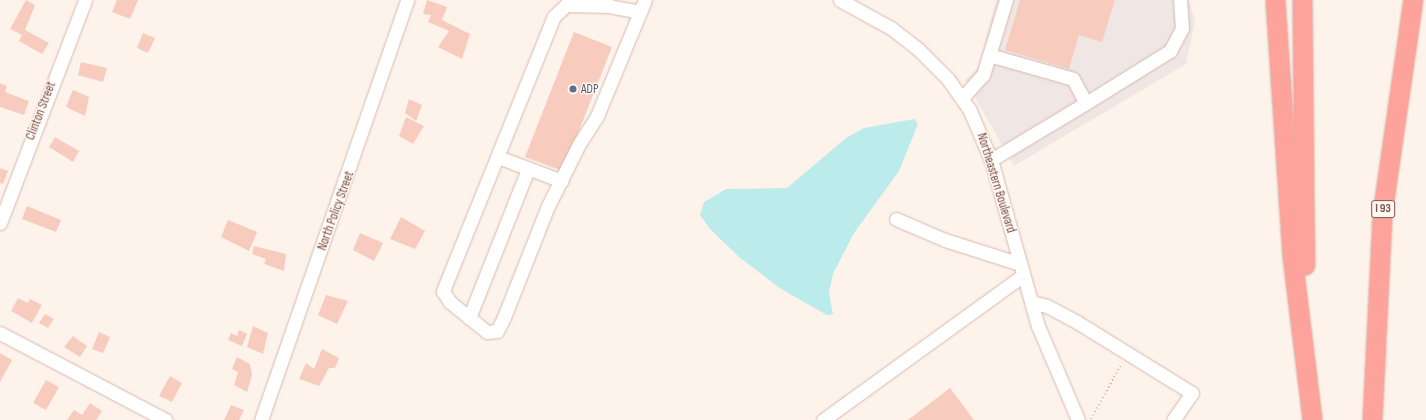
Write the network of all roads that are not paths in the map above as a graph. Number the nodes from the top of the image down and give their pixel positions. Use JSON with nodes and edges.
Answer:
{"nodes":[{"id":1,"x":85,"y":0,"type":"edge"},
{"id":2,"x":407,"y":0,"type":"edge"},
{"id":3,"x":840,"y":0,"type":"edge"},
{"id":4,"x":1006,"y":0,"type":"edge"},
{"id":5,"x":1180,"y":0,"type":"edge"},
{"id":6,"x":1275,"y":0,"type":"edge"},
{"id":7,"x":1302,"y":0,"type":"edge"},
{"id":8,"x":1414,"y":0,"type":"edge"},
{"id":9,"x":642,"y":6,"type":"edge"},
{"id":10,"x":989,"y":55,"type":"junction"},
{"id":11,"x":962,"y":98,"type":"junction"},
{"id":12,"x":1086,"y":103,"type":"junction"},
{"id":13,"x":498,"y":157,"type":"junction"},
{"id":14,"x":991,"y":160,"type":"junction"},
{"id":15,"x":528,"y":168,"type":"junction"},
{"id":16,"x":562,"y":181,"type":"junction"},
{"id":17,"x":896,"y":219,"type":"dead end"},
{"id":18,"x":0,"y":223,"type":"edge"},
{"id":19,"x":1021,"y":270,"type":"junction"},
{"id":20,"x":1031,"y":302,"type":"junction"},
{"id":21,"x":469,"y":318,"type":"junction"},
{"id":22,"x":0,"y":333,"type":"edge"},
{"id":23,"x":1085,"y":419,"type":"edge"},
{"id":24,"x":166,"y":420,"type":"edge"},
{"id":25,"x":261,"y":420,"type":"edge"},
{"id":26,"x":823,"y":420,"type":"edge"},
{"id":27,"x":1172,"y":420,"type":"edge"},
{"id":28,"x":1312,"y":420,"type":"edge"},
{"id":29,"x":1372,"y":420,"type":"edge"}],
"edges":[{"from":1,"to":18,"type":"street","name":"Clinton Street"},
{"from":2,"to":25,"type":"street","name":"North Policy Street"},
{"from":3,"to":11,"type":"street","name":"Northeastern Boulevard"},
{"from":4,"to":10,"type":"street"},
{"from":5,"to":12,"type":"street"},
{"from":6,"to":28,"type":"highway"},
{"from":7,"to":28,"type":"highway"},
{"from":8,"to":29,"type":"highway","number":"I 93"},
{"from":9,"to":13,"type":"street"},
{"from":9,"to":16,"type":"street"},
{"from":10,"to":11,"type":"street"},
{"from":10,"to":12,"type":"street"},
{"from":11,"to":14,"type":"street","name":"Northeastern Boulevard"},
{"from":12,"to":14,"type":"street"},
{"from":13,"to":15,"type":"street"},
{"from":13,"to":21,"type":"street"},
{"from":14,"to":19,"type":"street","name":"Northeastern Boulevard"},
{"from":15,"to":16,"type":"street"},
{"from":15,"to":21,"type":"street"},
{"from":16,"to":21,"type":"street"},
{"from":17,"to":19,"type":"street"},
{"from":19,"to":20,"type":"street","name":"Northeastern Boulevard"},
{"from":19,"to":26,"type":"street"},
{"from":20,"to":23,"type":"street","name":"Northeastern Boulevard"},
{"from":20,"to":27,"type":"street"},
{"from":22,"to":24,"type":"street"}]}
